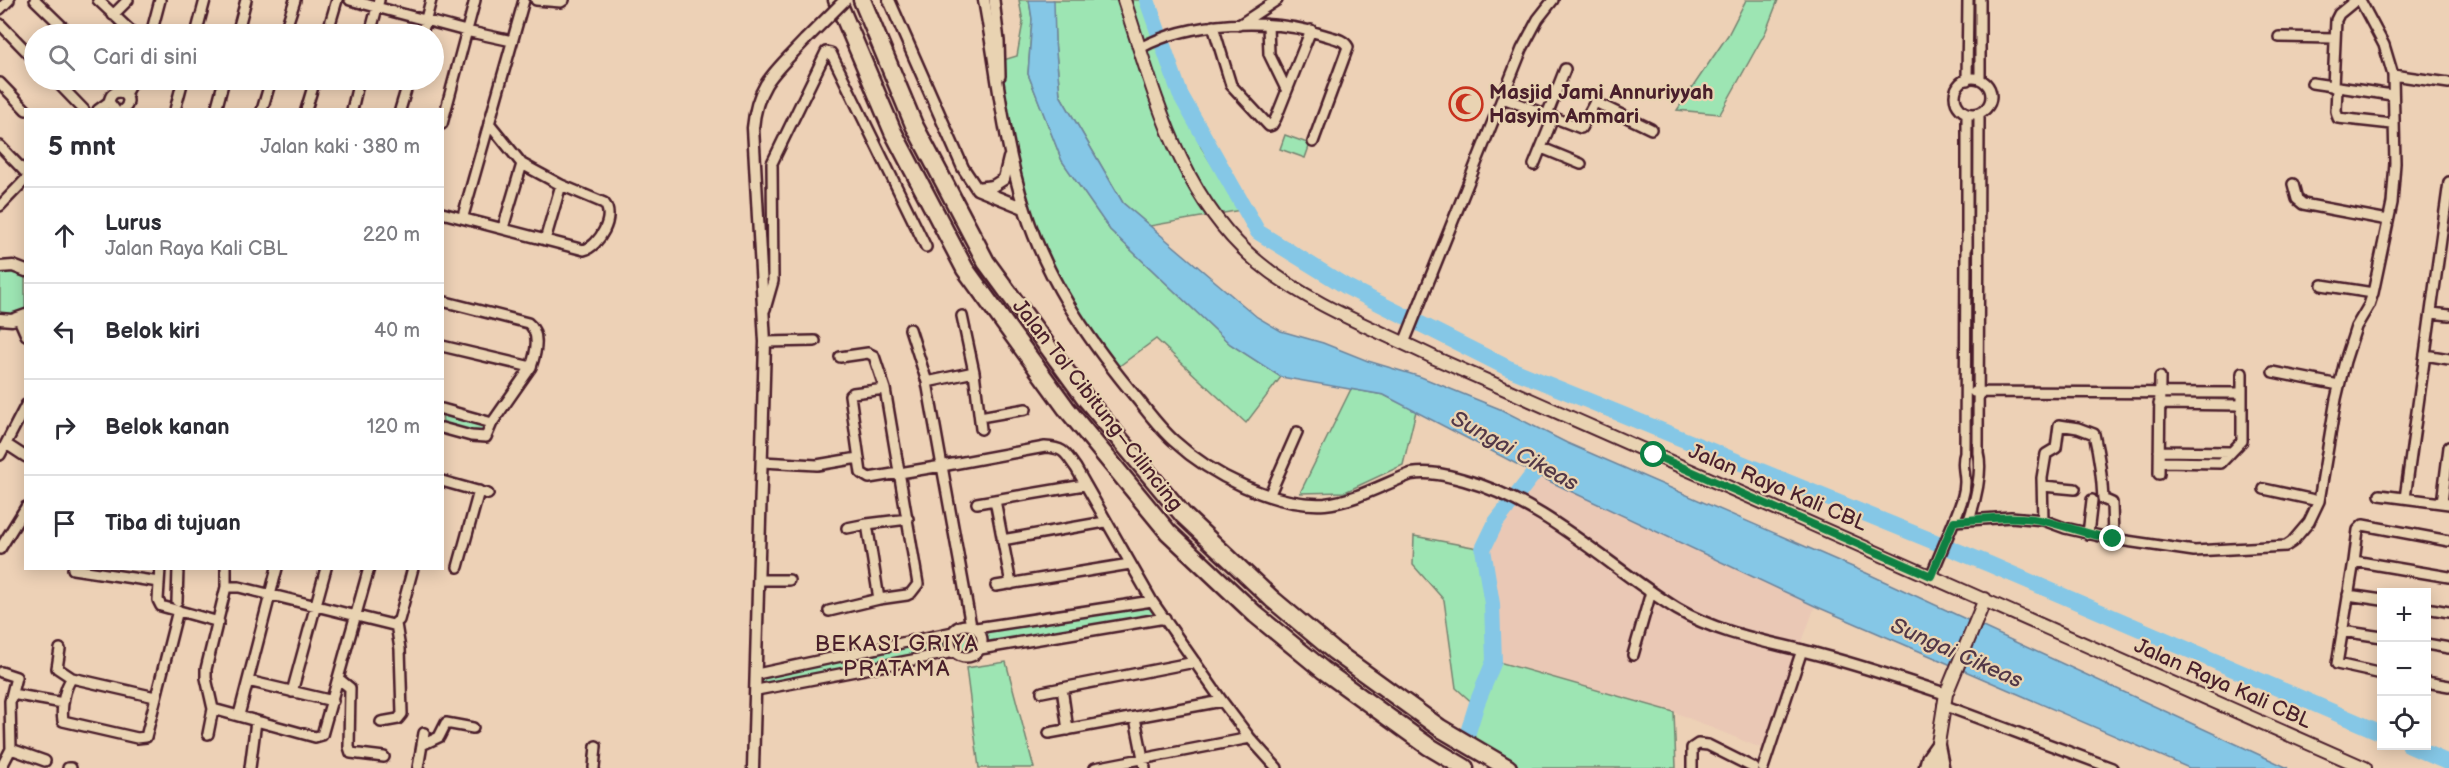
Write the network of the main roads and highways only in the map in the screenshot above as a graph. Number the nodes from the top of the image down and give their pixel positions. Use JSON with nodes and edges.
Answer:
{"nodes":[{"id":1,"x":837,"y":0,"type":"edge"},
{"id":2,"x":862,"y":0,"type":"edge"},
{"id":3,"x":1124,"y":0,"type":"edge"},
{"id":4,"x":1985,"y":599,"type":"junction"},
{"id":5,"x":1465,"y":768,"type":"edge"},
{"id":6,"x":1508,"y":768,"type":"edge"},
{"id":7,"x":1934,"y":768,"type":"edge"},
{"id":8,"x":2365,"y":768,"type":"edge"}],
"edges":[{"from":1,"to":5,"type":"highway","name":"Jalan Tol Cibitung–Cilincing"},
{"from":2,"to":6,"type":"highway","name":"Jalan Tol Cibitung–Cilincing"},
{"from":3,"to":4,"type":"main road","name":"Jalan Raya Kali CBL"},
{"from":4,"to":7,"type":"main road"},
{"from":4,"to":8,"type":"main road","name":"Jalan Raya Kali CBL"}]}
